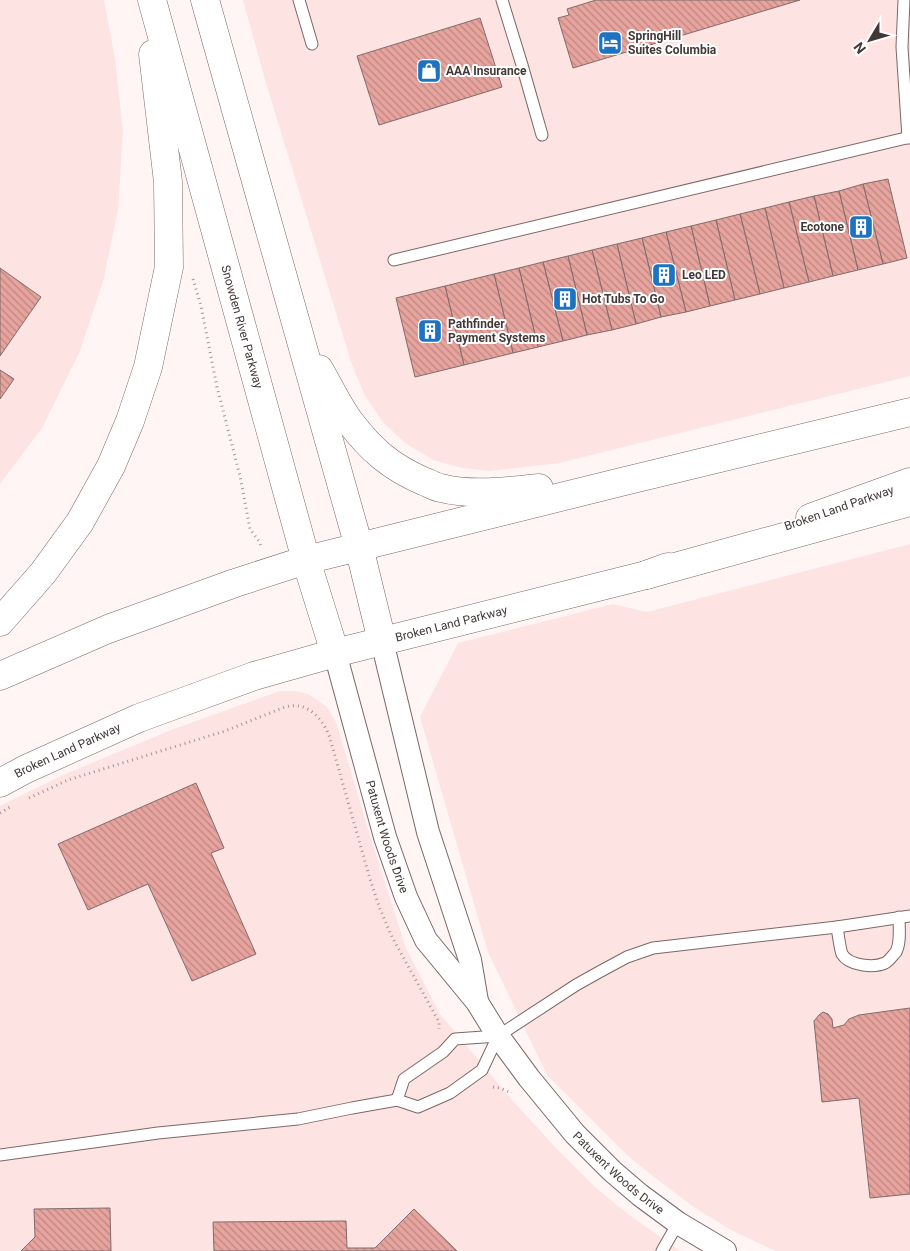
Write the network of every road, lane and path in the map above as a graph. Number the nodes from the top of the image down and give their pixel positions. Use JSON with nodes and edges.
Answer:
{"nodes":[{"id":1,"x":146,"y":0,"type":"edge"},
{"id":2,"x":152,"y":0,"type":"edge"},
{"id":3,"x":205,"y":0,"type":"edge"},
{"id":4,"x":299,"y":0,"type":"edge"},
{"id":5,"x":502,"y":0,"type":"edge"},
{"id":6,"x":904,"y":0,"type":"edge"},
{"id":7,"x":312,"y":44,"type":"dead end"},
{"id":8,"x":542,"y":135,"type":"dead end"},
{"id":9,"x":909,"y":138,"type":"edge"},
{"id":10,"x":394,"y":260,"type":"dead end"},
{"id":11,"x":192,"y":276,"type":"dead end"},
{"id":12,"x":298,"y":333,"type":"junction"},
{"id":13,"x":910,"y":412,"type":"edge"},
{"id":14,"x":621,"y":482,"type":"junction"},
{"id":15,"x":910,"y":482,"type":"edge"},
{"id":16,"x":910,"y":502,"type":"edge"},
{"id":17,"x":359,"y":547,"type":"junction"},
{"id":18,"x":262,"y":551,"type":"dead end"},
{"id":19,"x":306,"y":560,"type":"junction"},
{"id":20,"x":646,"y":575,"type":"junction"},
{"id":21,"x":0,"y":622,"type":"edge"},
{"id":22,"x":382,"y":641,"type":"junction"},
{"id":23,"x":335,"y":653,"type":"junction"},
{"id":24,"x":0,"y":676,"type":"edge"},
{"id":25,"x":308,"y":710,"type":"dead end"},
{"id":26,"x":0,"y":783,"type":"edge"},
{"id":27,"x":23,"y":800,"type":"dead end"},
{"id":28,"x":16,"y":804,"type":"dead end"},
{"id":29,"x":0,"y":813,"type":"edge"},
{"id":30,"x":904,"y":916,"type":"edge"},
{"id":31,"x":837,"y":927,"type":"junction"},
{"id":32,"x":477,"y":1002,"type":"junction"},
{"id":33,"x":436,"y":1016,"type":"dead end"},
{"id":34,"x":439,"y":1029,"type":"dead end"},
{"id":35,"x":498,"y":1036,"type":"junction"},
{"id":36,"x":397,"y":1100,"type":"junction"},
{"id":37,"x":0,"y":1155,"type":"edge"},
{"id":38,"x":678,"y":1223,"type":"junction"},
{"id":39,"x":662,"y":1251,"type":"edge"},
{"id":40,"x":725,"y":1251,"type":"edge"}],
"edges":[{"from":1,"to":21,"type":"main road"},
{"from":2,"to":19,"type":"main road","name":"Snowden River Parkway"},
{"from":3,"to":12,"type":"main road"},
{"from":4,"to":7,"type":"lane"},
{"from":5,"to":8,"type":"lane"},
{"from":6,"to":9,"type":"lane"},
{"from":9,"to":10,"type":"lane"},
{"from":11,"to":18,"type":"path"},
{"from":12,"to":14,"type":"main road"},
{"from":12,"to":17,"type":"main road"},
{"from":13,"to":14,"type":"main road"},
{"from":14,"to":17,"type":"main road"},
{"from":15,"to":20,"type":"main road","name":"Broken Land Parkway"},
{"from":16,"to":20,"type":"main road"},
{"from":17,"to":19,"type":"main road"},
{"from":17,"to":22,"type":"main road"},
{"from":19,"to":23,"type":"main road","name":"Snowden River Parkway"},
{"from":19,"to":24,"type":"main road"},
{"from":20,"to":22,"type":"main road","name":"Broken Land Parkway"},
{"from":22,"to":23,"type":"main road","name":"Broken Land Parkway"},
{"from":22,"to":32,"type":"street","name":"Patuxent Woods Drive"},
{"from":23,"to":26,"type":"main road","name":"Broken Land Parkway"},
{"from":23,"to":32,"type":"street","name":"Patuxent Woods Drive"},
{"from":25,"to":27,"type":"path"},
{"from":28,"to":29,"type":"path"},
{"from":30,"to":31,"type":"lane"},
{"from":30,"to":31,"type":"lane"},
{"from":31,"to":35,"type":"lane"},
{"from":32,"to":35,"type":"street","name":"Patuxent Woods Drive"},
{"from":33,"to":34,"type":"path"},
{"from":35,"to":36,"type":"lane"},
{"from":35,"to":36,"type":"lane"},
{"from":35,"to":38,"type":"street","name":"Patuxent Woods Drive"},
{"from":36,"to":37,"type":"lane"},
{"from":38,"to":39,"type":"lane"},
{"from":38,"to":40,"type":"street","name":"Patuxent Woods Drive"}]}
